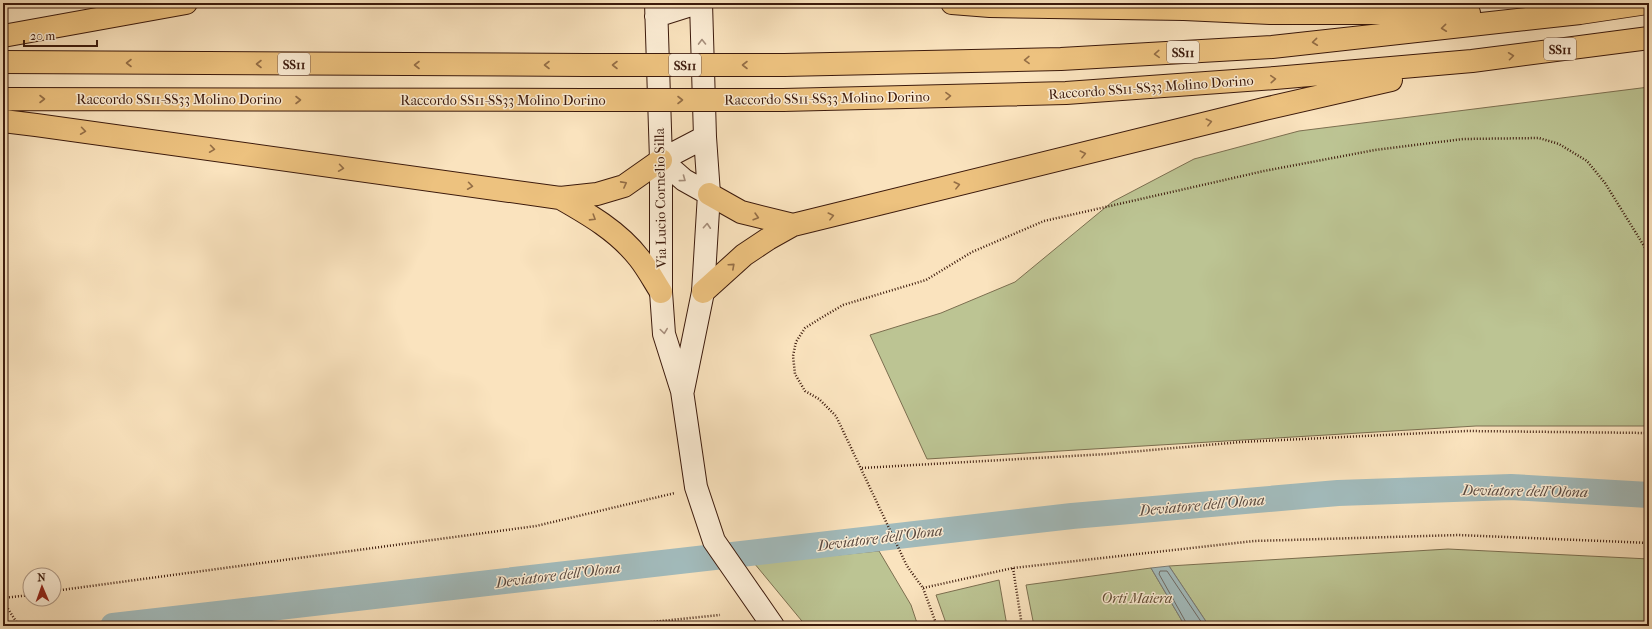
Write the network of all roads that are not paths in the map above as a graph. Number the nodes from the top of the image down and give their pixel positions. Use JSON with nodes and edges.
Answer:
{"nodes":[{"id":1,"x":186,"y":3,"type":"edge"},
{"id":2,"x":697,"y":3,"type":"edge"},
{"id":3,"x":702,"y":3,"type":"edge"},
{"id":4,"x":952,"y":3,"type":"edge"},
{"id":5,"x":1648,"y":3,"type":"edge"},
{"id":6,"x":656,"y":9,"type":"edge"},
{"id":7,"x":1580,"y":13,"type":"junction"},
{"id":8,"x":3,"y":36,"type":"edge"},
{"id":9,"x":1649,"y":38,"type":"edge"},
{"id":10,"x":1472,"y":61,"type":"junction"},
{"id":11,"x":3,"y":62,"type":"edge"},
{"id":12,"x":3,"y":99,"type":"edge"},
{"id":13,"x":3,"y":121,"type":"edge"},
{"id":14,"x":705,"y":137,"type":"junction"},
{"id":15,"x":661,"y":160,"type":"junction"},
{"id":16,"x":709,"y":194,"type":"junction"},
{"id":17,"x":560,"y":198,"type":"junction"},
{"id":18,"x":793,"y":225,"type":"junction"},
{"id":19,"x":661,"y":292,"type":"junction"},
{"id":20,"x":703,"y":292,"type":"junction"},
{"id":21,"x":682,"y":391,"type":"junction"},
{"id":22,"x":771,"y":624,"type":"edge"}],
"edges":[{"from":1,"to":8,"type":"highway"},
{"from":2,"to":6,"type":"street"},
{"from":14,"to":3,"type":"street","name":"Via Lucio Cornelio Silla","one_way":true},
{"from":4,"to":7,"type":"highway"},
{"from":5,"to":7,"type":"highway","number":"SS11"},
{"from":6,"to":15,"type":"street","name":"Via Lucio Cornelio Silla"},
{"from":7,"to":11,"type":"highway","number":"SS11","one_way":true,"bridge":true},
{"from":10,"to":9,"type":"highway","name":"Raccordo SS11-SS33 Molino Dorino","number":"SS11","one_way":true},
{"from":12,"to":10,"type":"highway","name":"Raccordo SS11-SS33 Molino Dorino","number":"SS11","one_way":true,"bridge":true},
{"from":18,"to":10,"type":"highway","one_way":true},
{"from":13,"to":17,"type":"highway","one_way":true},
{"from":14,"to":15,"type":"street"},
{"from":14,"to":16,"type":"street","name":"Via Lucio Cornelio Silla"},
{"from":15,"to":16,"type":"street","one_way":true},
{"from":17,"to":15,"type":"highway","one_way":true},
{"from":15,"to":19,"type":"street","name":"Via Lucio Cornelio Silla"},
{"from":16,"to":18,"type":"highway","one_way":true},
{"from":20,"to":16,"type":"street","name":"Via Lucio Cornelio Silla","one_way":true},
{"from":17,"to":19,"type":"highway","one_way":true},
{"from":20,"to":18,"type":"highway","one_way":true},
{"from":19,"to":21,"type":"street","name":"Via Lucio Cornelio Silla","one_way":true},
{"from":20,"to":21,"type":"street","name":"Via Lucio Cornelio Silla"},
{"from":21,"to":22,"type":"street","name":"Via Lucio Cornelio Silla"}]}
